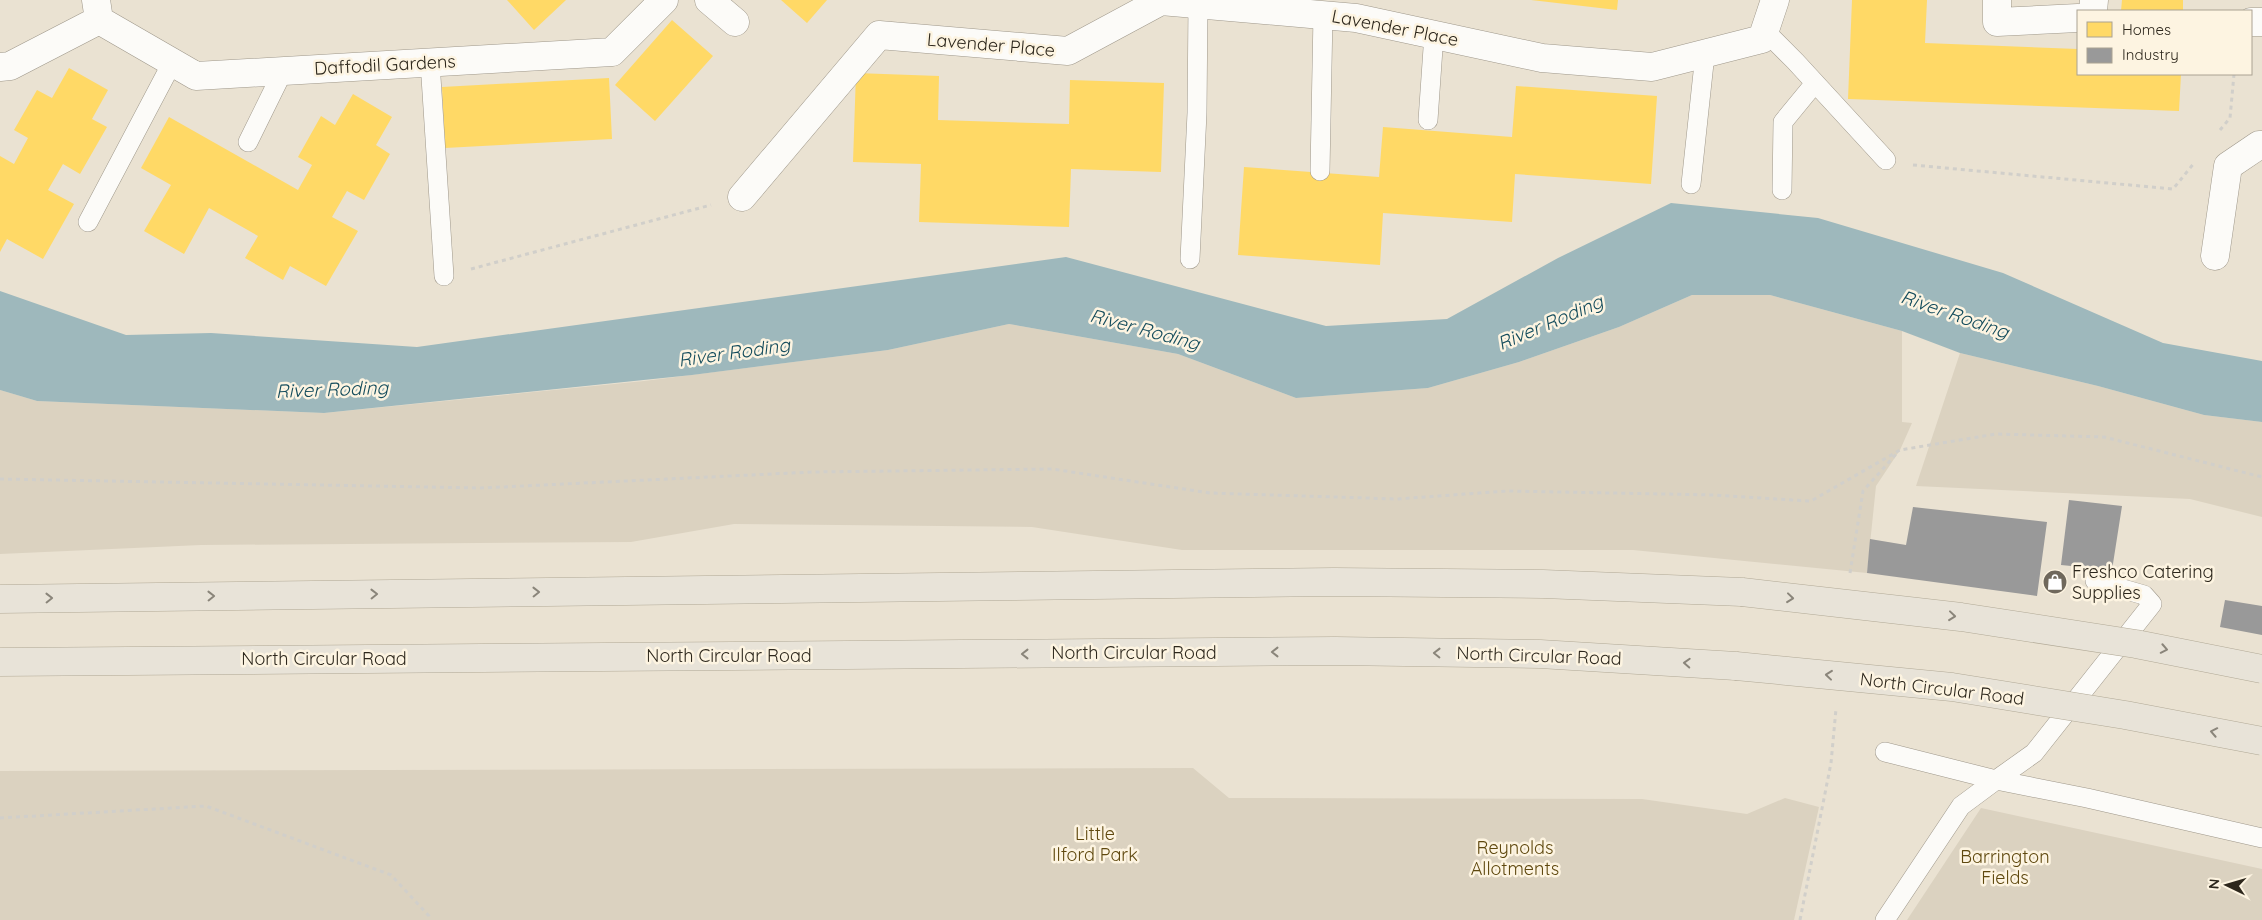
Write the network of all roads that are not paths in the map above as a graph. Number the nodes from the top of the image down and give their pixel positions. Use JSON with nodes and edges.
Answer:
{"nodes":[{"id":1,"x":664,"y":0,"type":"edge"},
{"id":2,"x":709,"y":0,"type":"edge"},
{"id":3,"x":1162,"y":0,"type":"edge"},
{"id":4,"x":1775,"y":0,"type":"edge"},
{"id":5,"x":1997,"y":0,"type":"edge"},
{"id":6,"x":1198,"y":4,"type":"junction"},
{"id":7,"x":1357,"y":9,"type":"edge"},
{"id":8,"x":98,"y":10,"type":"edge"},
{"id":9,"x":1323,"y":15,"type":"junction"},
{"id":10,"x":2077,"y":18,"type":"edge"},
{"id":11,"x":735,"y":22,"type":"dead end"},
{"id":12,"x":1765,"y":31,"type":"junction"},
{"id":13,"x":1434,"y":34,"type":"junction"},
{"id":14,"x":1705,"y":54,"type":"junction"},
{"id":15,"x":430,"y":62,"type":"junction"},
{"id":16,"x":172,"y":63,"type":"junction"},
{"id":17,"x":0,"y":67,"type":"edge"},
{"id":18,"x":283,"y":71,"type":"junction"},
{"id":19,"x":1815,"y":83,"type":"junction"},
{"id":20,"x":1428,"y":120,"type":"dead end"},
{"id":21,"x":248,"y":142,"type":"dead end"},
{"id":22,"x":2262,"y":145,"type":"edge"},
{"id":23,"x":1886,"y":160,"type":"road end"},
{"id":24,"x":1320,"y":171,"type":"dead end"},
{"id":25,"x":1692,"y":184,"type":"dead end"},
{"id":26,"x":1782,"y":190,"type":"dead end"},
{"id":27,"x":742,"y":198,"type":"road end"},
{"id":28,"x":88,"y":222,"type":"dead end"},
{"id":29,"x":2214,"y":256,"type":"dead end"},
{"id":30,"x":1190,"y":259,"type":"dead end"},
{"id":31,"x":444,"y":276,"type":"road end"},
{"id":32,"x":2095,"y":581,"type":"dead end"},
{"id":33,"x":0,"y":599,"type":"edge"},
{"id":34,"x":0,"y":662,"type":"edge"},
{"id":35,"x":2262,"y":669,"type":"edge"},
{"id":36,"x":2262,"y":741,"type":"edge"},
{"id":37,"x":1885,"y":752,"type":"dead end"},
{"id":38,"x":1996,"y":780,"type":"junction"},
{"id":39,"x":2262,"y":838,"type":"edge"},
{"id":40,"x":1885,"y":920,"type":"edge"}],
"edges":[{"from":1,"to":15,"type":"street","name":"Daffodil Gardens"},
{"from":2,"to":11,"type":"street"},
{"from":3,"to":6,"type":"street","name":"Lavender Place"},
{"from":3,"to":27,"type":"street","name":"Lavender Place"},
{"from":4,"to":12,"type":"street"},
{"from":5,"to":10,"type":"street"},
{"from":6,"to":9,"type":"street","name":"Lavender Place"},
{"from":6,"to":30,"type":"lane"},
{"from":7,"to":9,"type":"street","name":"Lavender Place"},
{"from":7,"to":13,"type":"street","name":"Lavender Place"},
{"from":8,"to":16,"type":"street","name":"Daffodil Gardens"},
{"from":8,"to":17,"type":"street","name":"Daffodil Gardens"},
{"from":9,"to":24,"type":"lane"},
{"from":12,"to":14,"type":"street","name":"Lavender Place"},
{"from":12,"to":19,"type":"lane"},
{"from":13,"to":14,"type":"street","name":"Lavender Place"},
{"from":13,"to":20,"type":"lane"},
{"from":14,"to":25,"type":"lane"},
{"from":15,"to":18,"type":"street","name":"Daffodil Gardens"},
{"from":15,"to":31,"type":"lane"},
{"from":16,"to":18,"type":"street","name":"Daffodil Gardens"},
{"from":16,"to":28,"type":"lane"},
{"from":18,"to":21,"type":"lane"},
{"from":19,"to":23,"type":"lane"},
{"from":19,"to":26,"type":"lane"},
{"from":22,"to":29,"type":"street"},
{"from":32,"to":38,"type":"lane"},
{"from":33,"to":35,"type":"highway","one_way":true,"bridge":true},
{"from":36,"to":34,"type":"highway","name":"North Circular Road","one_way":true,"bridge":true},
{"from":37,"to":38,"type":"lane"},
{"from":38,"to":39,"type":"lane"},
{"from":38,"to":40,"type":"lane"}]}
